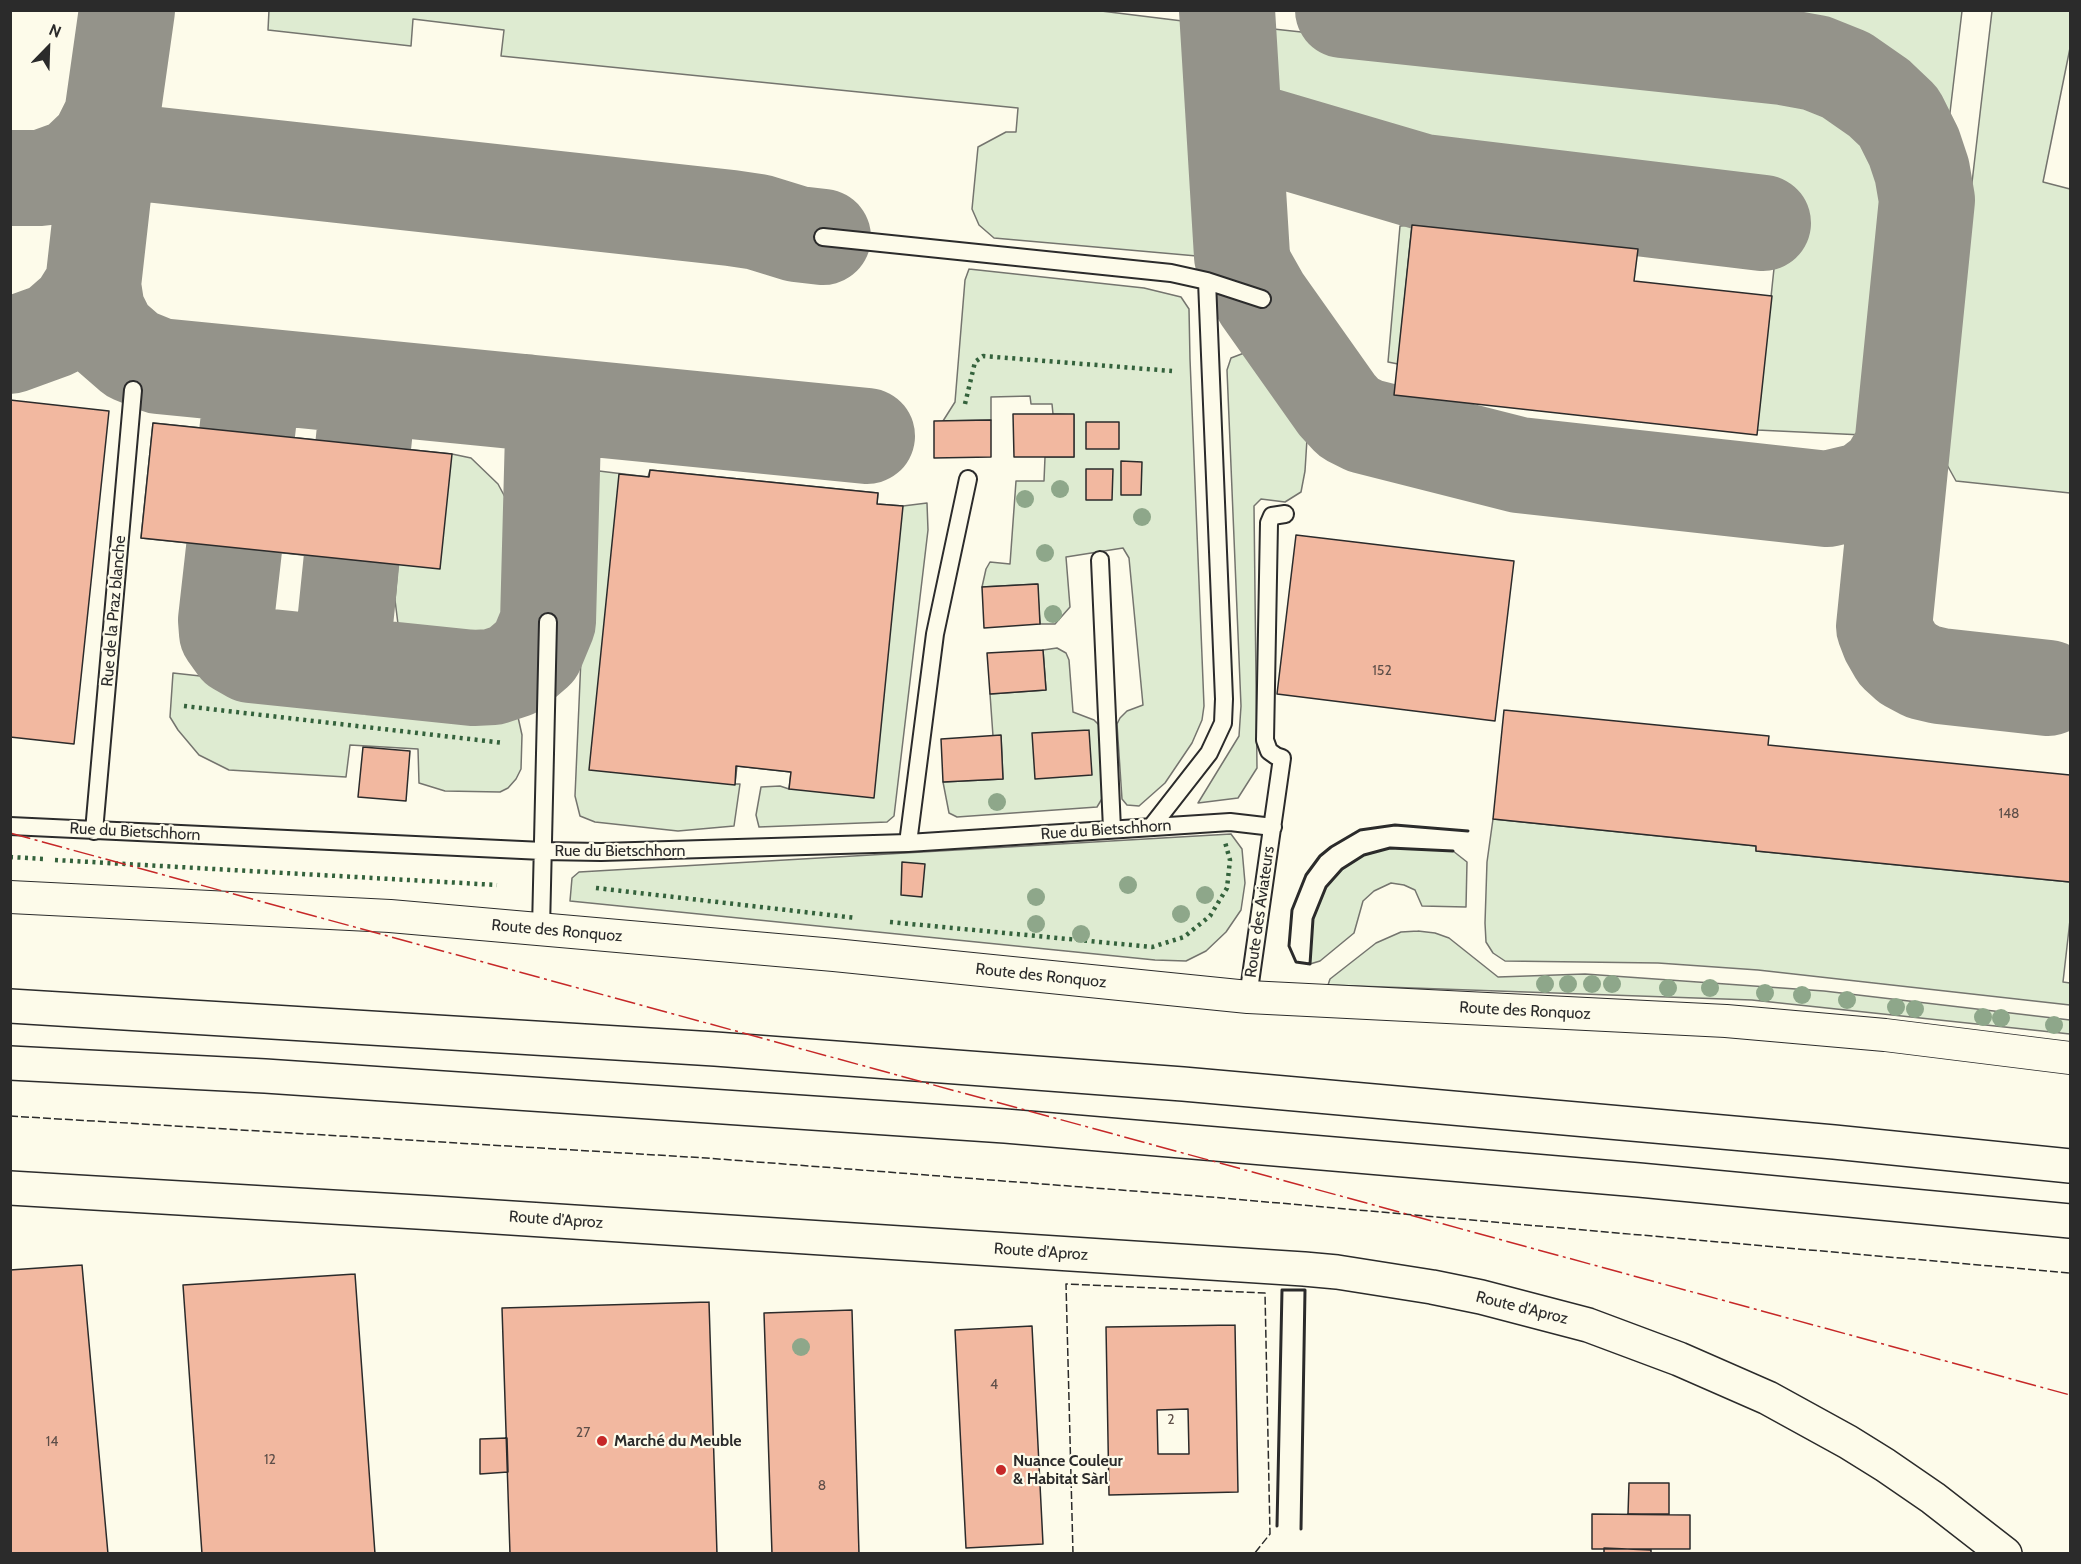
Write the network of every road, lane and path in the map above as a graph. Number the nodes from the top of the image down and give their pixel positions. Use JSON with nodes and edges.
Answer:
{"nodes":[{"id":1,"x":823,"y":237,"type":"dead end"},
{"id":2,"x":1207,"y":281,"type":"junction"},
{"id":3,"x":1262,"y":299,"type":"dead end"},
{"id":4,"x":133,"y":390,"type":"dead end"},
{"id":5,"x":968,"y":479,"type":"dead end"},
{"id":6,"x":1284,"y":514,"type":"dead end"},
{"id":7,"x":1100,"y":560,"type":"dead end"},
{"id":8,"x":548,"y":622,"type":"dead end"},
{"id":9,"x":1230,"y":822,"type":"joint"},
{"id":10,"x":10,"y":826,"type":"edge"},
{"id":11,"x":1152,"y":826,"type":"junction"},
{"id":12,"x":1273,"y":827,"type":"junction"},
{"id":13,"x":1112,"y":829,"type":"junction"},
{"id":14,"x":94,"y":831,"type":"junction"},
{"id":15,"x":908,"y":843,"type":"junction"},
{"id":16,"x":543,"y":851,"type":"junction"},
{"id":17,"x":10,"y":897,"type":"edge"},
{"id":18,"x":541,"y":929,"type":"junction"},
{"id":19,"x":1248,"y":997,"type":"junction"},
{"id":20,"x":10,"y":1006,"type":"edge"},
{"id":21,"x":2070,"y":1058,"type":"edge"},
{"id":22,"x":10,"y":1063,"type":"edge"},
{"id":23,"x":2070,"y":1166,"type":"edge"},
{"id":24,"x":10,"y":1188,"type":"edge"},
{"id":25,"x":2070,"y":1221,"type":"edge"},
{"id":26,"x":2005,"y":1554,"type":"edge"}],
"edges":[{"from":1,"to":2,"type":"lane"},
{"from":2,"to":3,"type":"lane"},
{"from":2,"to":11,"type":"lane"},
{"from":4,"to":14,"type":"lane","name":"Rue de la Praz blanche"},
{"from":5,"to":15,"type":"lane"},
{"from":6,"to":12,"type":"lane","name":"Route des Aviateurs"},
{"from":7,"to":13,"type":"lane"},
{"from":8,"to":16,"type":"lane"},
{"from":9,"to":11,"type":"lane","name":"Rue du Bietschhorn"},
{"from":9,"to":12,"type":"lane","name":"Route des Aviateurs"},
{"from":10,"to":14,"type":"lane","name":"Rue du Bietschhorn"},
{"from":11,"to":13,"type":"lane","name":"Rue du Bietschhorn"},
{"from":12,"to":19,"type":"lane","name":"Route des Aviateurs"},
{"from":13,"to":15,"type":"lane","name":"Rue du Bietschhorn"},
{"from":14,"to":16,"type":"lane","name":"Rue du Bietschhorn"},
{"from":15,"to":16,"type":"lane","name":"Rue du Bietschhorn"},
{"from":16,"to":18,"type":"lane"},
{"from":17,"to":18,"type":"street","name":"Route des Ronquoz"},
{"from":18,"to":19,"type":"street","name":"Route des Ronquoz"},
{"from":19,"to":21,"type":"street","name":"Route des Ronquoz"},
{"from":20,"to":23,"type":"main road"},
{"from":22,"to":25,"type":"main road"},
{"from":24,"to":26,"type":"main road","name":"Route d'Aproz"}]}
